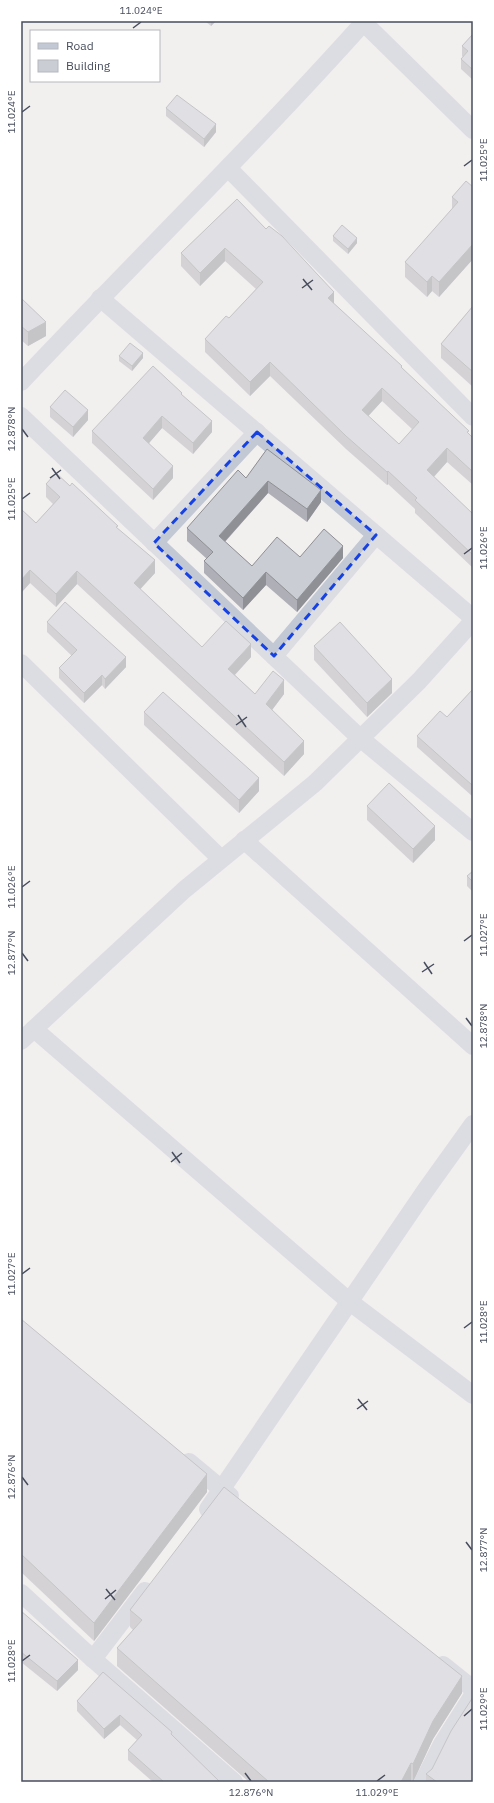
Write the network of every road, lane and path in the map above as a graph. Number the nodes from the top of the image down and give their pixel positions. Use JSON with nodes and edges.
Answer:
{"nodes":[{"id":1,"x":364,"y":22,"type":"edge"},
{"id":2,"x":473,"y":129,"type":"edge"},
{"id":3,"x":228,"y":168,"type":"junction"},
{"id":4,"x":100,"y":298,"type":"junction"},
{"id":5,"x":21,"y":382,"type":"edge"},
{"id":6,"x":21,"y":416,"type":"edge"},
{"id":7,"x":473,"y":417,"type":"edge"},
{"id":8,"x":257,"y":432,"type":"junction"},
{"id":9,"x":376,"y":535,"type":"junction"},
{"id":10,"x":154,"y":543,"type":"junction"},
{"id":11,"x":473,"y":620,"type":"edge"},
{"id":12,"x":274,"y":656,"type":"junction"},
{"id":13,"x":21,"y":663,"type":"edge"},
{"id":14,"x":360,"y":738,"type":"junction"},
{"id":15,"x":473,"y":832,"type":"edge"},
{"id":16,"x":244,"y":840,"type":"junction"},
{"id":17,"x":221,"y":859,"type":"junction"},
{"id":18,"x":34,"y":1029,"type":"junction"},
{"id":19,"x":21,"y":1041,"type":"edge"},
{"id":20,"x":473,"y":1046,"type":"edge"},
{"id":21,"x":473,"y":1124,"type":"edge"},
{"id":22,"x":350,"y":1302,"type":"junction"},
{"id":23,"x":473,"y":1395,"type":"edge"},
{"id":24,"x":173,"y":1449,"type":"edge"},
{"id":25,"x":222,"y":1490,"type":"junction"},
{"id":26,"x":240,"y":1504,"type":"edge"},
{"id":27,"x":198,"y":1521,"type":"edge"},
{"id":28,"x":155,"y":1578,"type":"edge"},
{"id":29,"x":21,"y":1593,"type":"edge"},
{"id":30,"x":430,"y":1655,"type":"edge"},
{"id":31,"x":93,"y":1659,"type":"junction"},
{"id":32,"x":473,"y":1689,"type":"edge"},
{"id":33,"x":473,"y":1695,"type":"edge"},
{"id":34,"x":234,"y":1782,"type":"edge"},
{"id":35,"x":423,"y":1782,"type":"edge"}],
"edges":[{"from":1,"to":2,"type":"street"},
{"from":1,"to":3,"type":"street"},
{"from":3,"to":4,"type":"street"},
{"from":3,"to":7,"type":"street"},
{"from":4,"to":5,"type":"street"},
{"from":4,"to":8,"type":"street"},
{"from":6,"to":10,"type":"street"},
{"from":8,"to":9,"type":"street"},
{"from":8,"to":10,"type":"street"},
{"from":9,"to":11,"type":"street"},
{"from":9,"to":12,"type":"street"},
{"from":10,"to":12,"type":"street"},
{"from":11,"to":14,"type":"street"},
{"from":12,"to":14,"type":"street"},
{"from":13,"to":17,"type":"street"},
{"from":14,"to":15,"type":"street"},
{"from":14,"to":16,"type":"street"},
{"from":16,"to":17,"type":"street"},
{"from":16,"to":20,"type":"street"},
{"from":17,"to":18,"type":"street"},
{"from":18,"to":19,"type":"street"},
{"from":18,"to":22,"type":"street"},
{"from":21,"to":22,"type":"street"},
{"from":22,"to":23,"type":"street"},
{"from":22,"to":25,"type":"street"},
{"from":24,"to":25,"type":"street"},
{"from":25,"to":26,"type":"street"},
{"from":25,"to":27,"type":"street"},
{"from":28,"to":31,"type":"street"},
{"from":29,"to":31,"type":"street"},
{"from":30,"to":32,"type":"street"},
{"from":31,"to":34,"type":"street"},
{"from":33,"to":35,"type":"street"}]}
